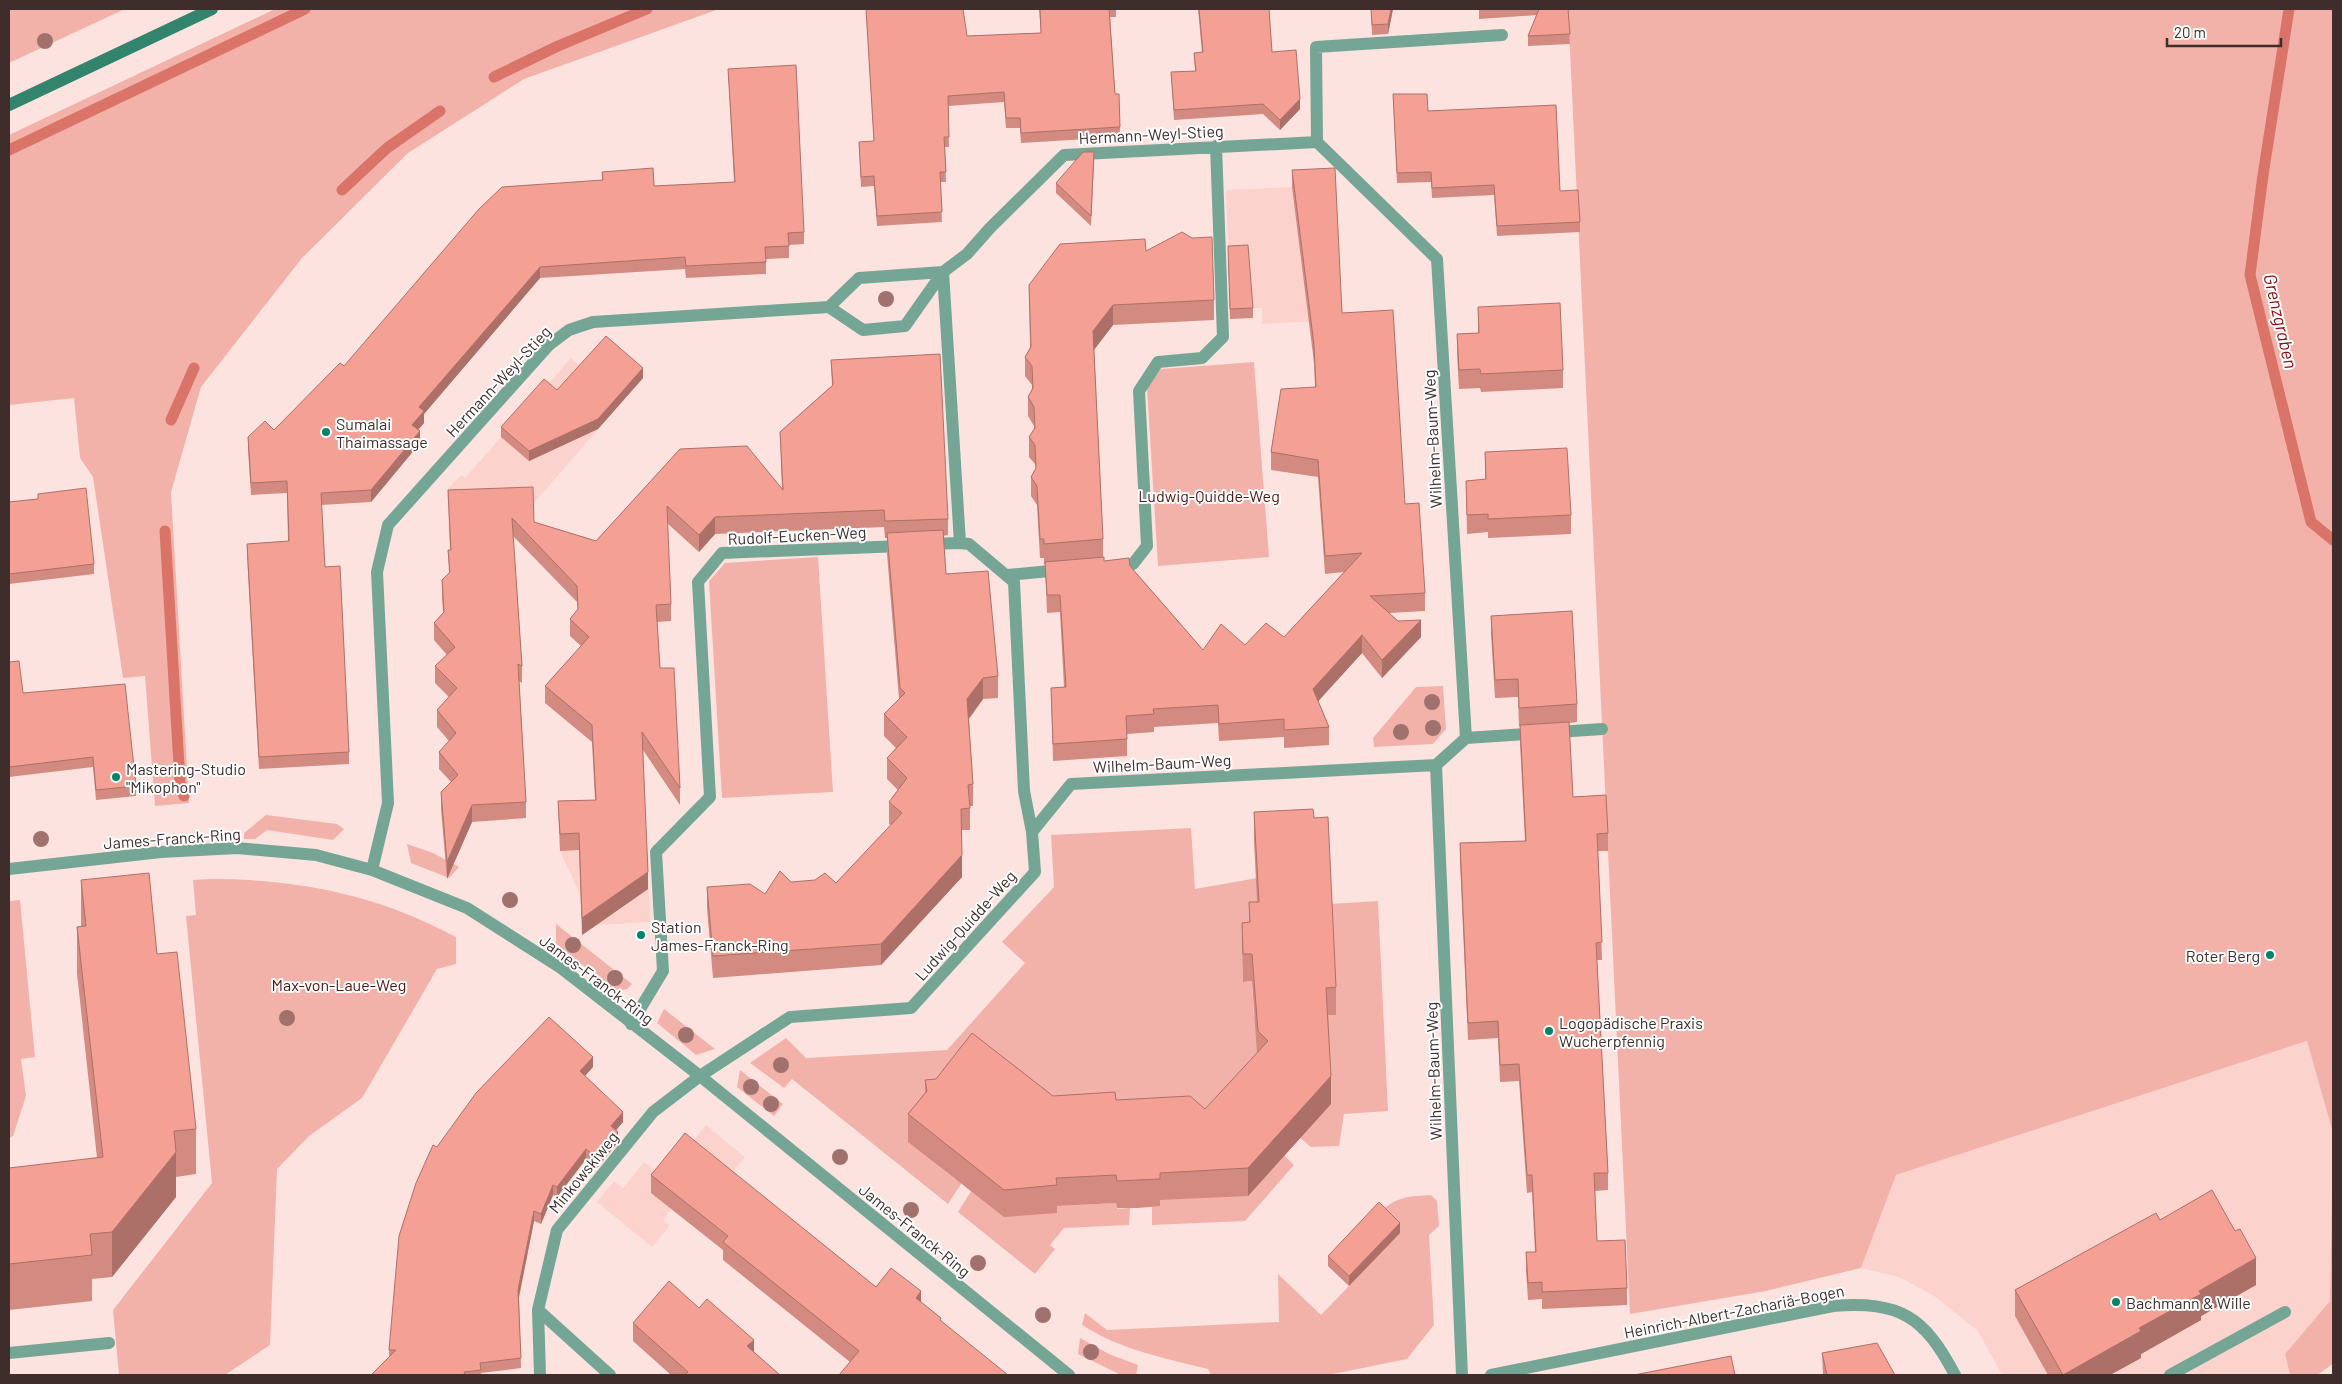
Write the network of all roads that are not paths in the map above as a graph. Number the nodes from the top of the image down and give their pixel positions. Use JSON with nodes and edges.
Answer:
{"nodes":[{"id":1,"x":212,"y":9,"type":"edge"},
{"id":2,"x":1502,"y":35,"type":"dead end"},
{"id":3,"x":9,"y":105,"type":"edge"},
{"id":4,"x":1317,"y":142,"type":"junction"},
{"id":5,"x":1216,"y":146,"type":"junction"},
{"id":6,"x":944,"y":272,"type":"junction"},
{"id":7,"x":829,"y":307,"type":"junction"},
{"id":8,"x":960,"y":543,"type":"junction"},
{"id":9,"x":1104,"y":567,"type":"edge"},
{"id":10,"x":1075,"y":569,"type":"edge"},
{"id":11,"x":1008,"y":575,"type":"junction"},
{"id":12,"x":1602,"y":729,"type":"dead end"},
{"id":13,"x":1466,"y":738,"type":"junction"},
{"id":14,"x":1436,"y":765,"type":"junction"},
{"id":15,"x":1032,"y":832,"type":"junction"},
{"id":16,"x":9,"y":869,"type":"edge"},
{"id":17,"x":372,"y":870,"type":"junction"},
{"id":18,"x":631,"y":1024,"type":"junction"},
{"id":19,"x":700,"y":1076,"type":"junction"},
{"id":20,"x":538,"y":1310,"type":"junction"},
{"id":21,"x":2285,"y":1312,"type":"dead end"},
{"id":22,"x":109,"y":1343,"type":"dead end"},
{"id":23,"x":9,"y":1353,"type":"edge"},
{"id":24,"x":540,"y":1375,"type":"edge"},
{"id":25,"x":610,"y":1375,"type":"edge"},
{"id":26,"x":1069,"y":1375,"type":"edge"},
{"id":27,"x":1462,"y":1375,"type":"edge"},
{"id":28,"x":1491,"y":1375,"type":"edge"},
{"id":29,"x":1955,"y":1375,"type":"edge"},
{"id":30,"x":2170,"y":1375,"type":"edge"}],
"edges":[{"from":1,"to":3,"type":"street"},
{"from":2,"to":4,"type":"street"},
{"from":4,"to":5,"type":"street","name":"Hermann-Weyl-Stieg"},
{"from":4,"to":13,"type":"street","name":"Wilhelm-Baum-Weg"},
{"from":5,"to":6,"type":"street","name":"Hermann-Weyl-Stieg"},
{"from":5,"to":9,"type":"street"},
{"from":6,"to":7,"type":"street"},
{"from":6,"to":7,"type":"street","name":"Hermann-Weyl-Stieg"},
{"from":6,"to":8,"type":"street"},
{"from":7,"to":17,"type":"street","name":"Hermann-Weyl-Stieg"},
{"from":8,"to":11,"type":"street"},
{"from":8,"to":18,"type":"street","name":"Rudolf-Eucken-Weg"},
{"from":10,"to":11,"type":"street"},
{"from":11,"to":15,"type":"street","name":"Ludwig-Quidde-Weg"},
{"from":12,"to":13,"type":"street"},
{"from":13,"to":14,"type":"street"},
{"from":14,"to":15,"type":"street","name":"Wilhelm-Baum-Weg"},
{"from":14,"to":27,"type":"street","name":"Wilhelm-Baum-Weg"},
{"from":15,"to":19,"type":"street","name":"Ludwig-Quidde-Weg"},
{"from":16,"to":17,"type":"street","name":"James-Franck-Ring"},
{"from":17,"to":18,"type":"street","name":"James-Franck-Ring"},
{"from":18,"to":19,"type":"street","name":"James-Franck-Ring"},
{"from":19,"to":20,"type":"street","name":"Minkowskiweg"},
{"from":19,"to":26,"type":"street","name":"James-Franck-Ring"},
{"from":20,"to":24,"type":"street","name":"Minkowskiweg"},
{"from":20,"to":25,"type":"street"},
{"from":21,"to":30,"type":"street"},
{"from":22,"to":23,"type":"street"},
{"from":28,"to":29,"type":"street","name":"Heinrich-Albert-Zachariä-Bogen"}]}
